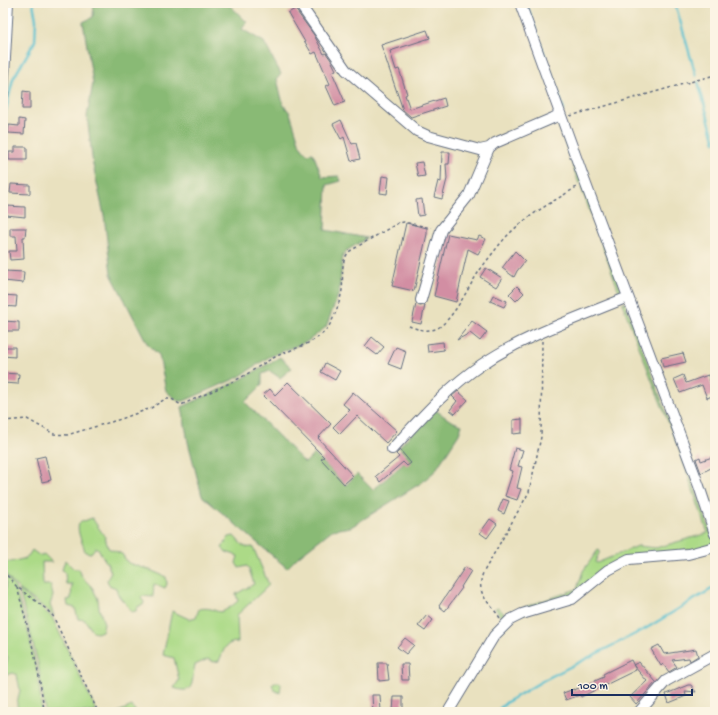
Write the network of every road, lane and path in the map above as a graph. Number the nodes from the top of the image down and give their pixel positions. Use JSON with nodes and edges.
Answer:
{"nodes":[{"id":1,"x":8,"y":3,"type":"edge"},
{"id":2,"x":299,"y":3,"type":"edge"},
{"id":3,"x":520,"y":3,"type":"edge"},
{"id":4,"x":715,"y":75,"type":"edge"},
{"id":5,"x":3,"y":94,"type":"edge"},
{"id":6,"x":561,"y":115,"type":"junction"},
{"id":7,"x":488,"y":148,"type":"junction"},
{"id":8,"x":585,"y":182,"type":"junction"},
{"id":9,"x":441,"y":230,"type":"junction"},
{"id":10,"x":628,"y":297,"type":"junction"},
{"id":11,"x":421,"y":300,"type":"dead end"},
{"id":12,"x":409,"y":326,"type":"dead end"},
{"id":13,"x":542,"y":333,"type":"junction"},
{"id":14,"x":3,"y":421,"type":"edge"},
{"id":15,"x":392,"y":449,"type":"dead end"},
{"id":16,"x":715,"y":534,"type":"edge"},
{"id":17,"x":715,"y":547,"type":"edge"},
{"id":18,"x":3,"y":570,"type":"edge"},
{"id":19,"x":17,"y":587,"type":"junction"},
{"id":20,"x":3,"y":596,"type":"edge"},
{"id":21,"x":505,"y":625,"type":"junction"},
{"id":22,"x":715,"y":654,"type":"edge"},
{"id":23,"x":44,"y":712,"type":"edge"},
{"id":24,"x":98,"y":712,"type":"edge"},
{"id":25,"x":448,"y":712,"type":"edge"},
{"id":26,"x":639,"y":712,"type":"edge"}],
"edges":[{"from":1,"to":5,"type":"street"},
{"from":2,"to":7,"type":"street"},
{"from":3,"to":6,"type":"street"},
{"from":4,"to":6,"type":"path"},
{"from":6,"to":7,"type":"street"},
{"from":6,"to":8,"type":"street"},
{"from":7,"to":9,"type":"street"},
{"from":8,"to":10,"type":"street"},
{"from":8,"to":12,"type":"path"},
{"from":9,"to":11,"type":"street"},
{"from":9,"to":14,"type":"path"},
{"from":10,"to":13,"type":"street"},
{"from":10,"to":16,"type":"street"},
{"from":13,"to":15,"type":"street"},
{"from":13,"to":21,"type":"path"},
{"from":17,"to":21,"type":"street"},
{"from":18,"to":19,"type":"path"},
{"from":18,"to":20,"type":"path"},
{"from":19,"to":23,"type":"path"},
{"from":19,"to":24,"type":"path"},
{"from":21,"to":25,"type":"street"},
{"from":22,"to":26,"type":"street"}]}
